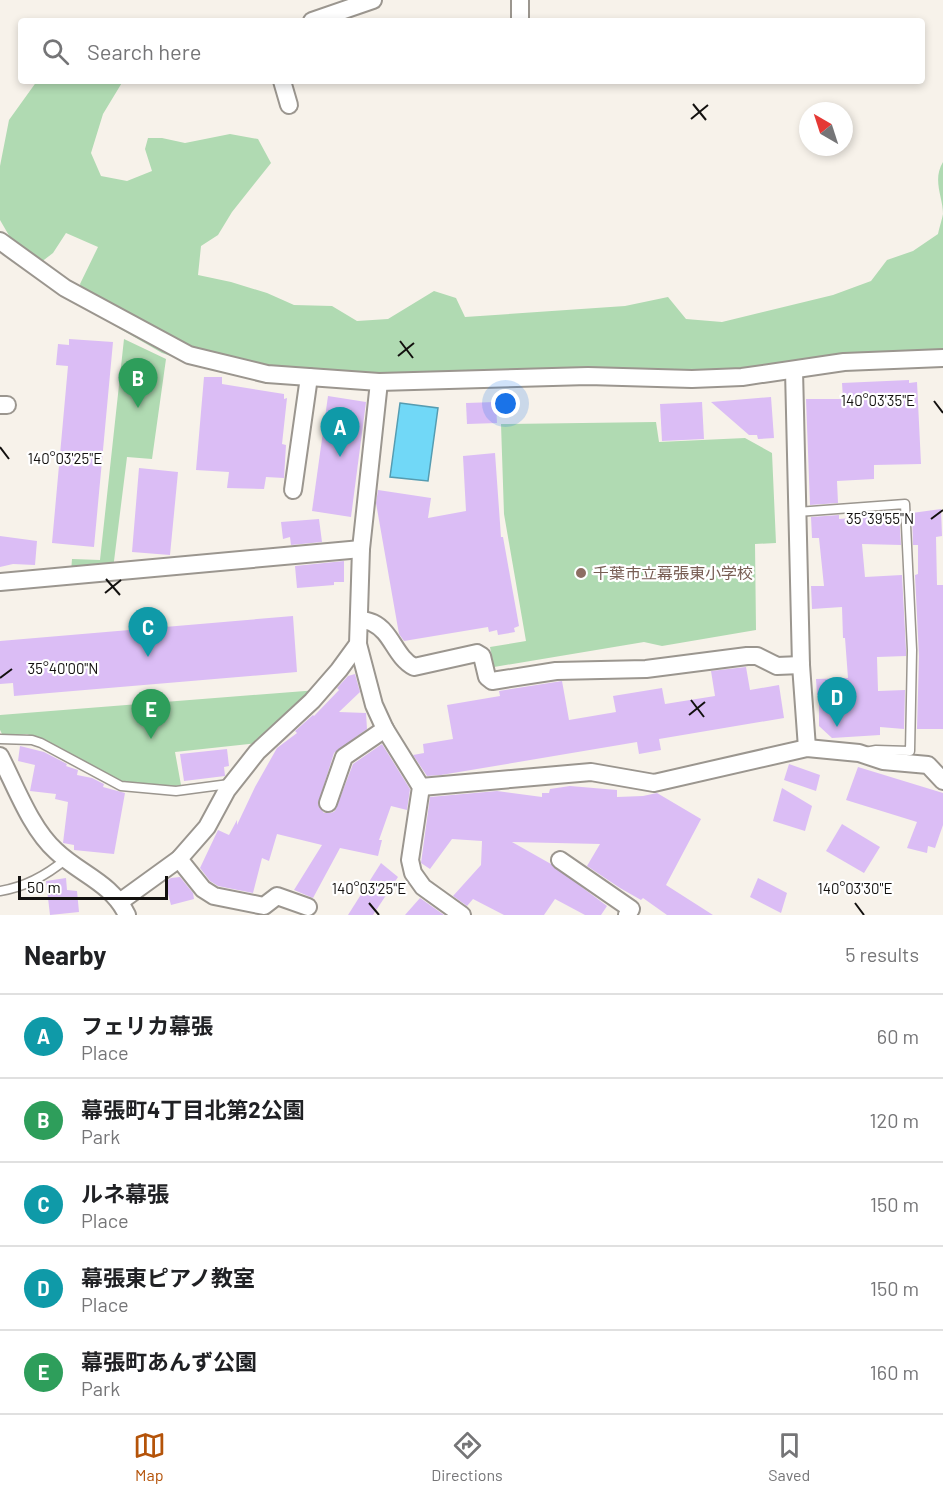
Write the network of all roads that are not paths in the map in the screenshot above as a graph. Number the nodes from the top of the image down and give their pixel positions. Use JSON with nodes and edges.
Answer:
{"nodes":[{"id":1,"x":373,"y":0,"type":"edge"},
{"id":2,"x":520,"y":0,"type":"edge"},
{"id":3,"x":321,"y":18,"type":"edge"},
{"id":4,"x":520,"y":18,"type":"edge"},
{"id":5,"x":283,"y":84,"type":"edge"},
{"id":6,"x":289,"y":105,"type":"dead end"},
{"id":7,"x":0,"y":241,"type":"edge"},
{"id":8,"x":943,"y":358,"type":"edge"},
{"id":9,"x":794,"y":370,"type":"junction"},
{"id":10,"x":309,"y":377,"type":"junction"},
{"id":11,"x":379,"y":382,"type":"junction"},
{"id":12,"x":293,"y":490,"type":"dead end"},
{"id":13,"x":797,"y":512,"type":"junction"},
{"id":14,"x":361,"y":549,"type":"junction"},
{"id":15,"x":0,"y":582,"type":"edge"},
{"id":16,"x":358,"y":619,"type":"junction"},
{"id":17,"x":358,"y":644,"type":"junction"},
{"id":18,"x":801,"y":665,"type":"junction"},
{"id":19,"x":385,"y":729,"type":"junction"},
{"id":20,"x":0,"y":739,"type":"edge"},
{"id":21,"x":807,"y":748,"type":"junction"},
{"id":22,"x":859,"y":753,"type":"junction"},
{"id":23,"x":0,"y":756,"type":"edge"},
{"id":24,"x":943,"y":781,"type":"edge"},
{"id":25,"x":232,"y":784,"type":"junction"},
{"id":26,"x":422,"y":787,"type":"junction"},
{"id":27,"x":328,"y":803,"type":"dead end"},
{"id":28,"x":66,"y":859,"type":"junction"},
{"id":29,"x":179,"y":859,"type":"junction"},
{"id":30,"x":560,"y":860,"type":"dead end"},
{"id":31,"x":0,"y":891,"type":"edge"},
{"id":32,"x":308,"y":907,"type":"dead end"},
{"id":33,"x":124,"y":908,"type":"edge"},
{"id":34,"x":633,"y":913,"type":"edge"},
{"id":35,"x":462,"y":915,"type":"edge"}],
"edges":[{"from":1,"to":3,"type":"street"},
{"from":2,"to":4,"type":"street"},
{"from":5,"to":6,"type":"street"},
{"from":7,"to":10,"type":"street"},
{"from":8,"to":9,"type":"street"},
{"from":9,"to":11,"type":"street"},
{"from":9,"to":13,"type":"street"},
{"from":10,"to":11,"type":"street"},
{"from":10,"to":12,"type":"street"},
{"from":11,"to":14,"type":"street"},
{"from":13,"to":18,"type":"street"},
{"from":13,"to":22,"type":"lane"},
{"from":14,"to":15,"type":"street"},
{"from":14,"to":16,"type":"street"},
{"from":16,"to":17,"type":"street"},
{"from":16,"to":18,"type":"street"},
{"from":17,"to":19,"type":"street"},
{"from":17,"to":25,"type":"street"},
{"from":18,"to":21,"type":"street"},
{"from":19,"to":26,"type":"street"},
{"from":19,"to":27,"type":"street"},
{"from":20,"to":25,"type":"lane"},
{"from":21,"to":22,"type":"street"},
{"from":21,"to":26,"type":"street"},
{"from":22,"to":24,"type":"street"},
{"from":23,"to":28,"type":"street"},
{"from":25,"to":29,"type":"street"},
{"from":26,"to":35,"type":"street"},
{"from":28,"to":31,"type":"lane"},
{"from":28,"to":33,"type":"street"},
{"from":29,"to":32,"type":"street"},
{"from":29,"to":33,"type":"street"},
{"from":30,"to":34,"type":"street"}]}
